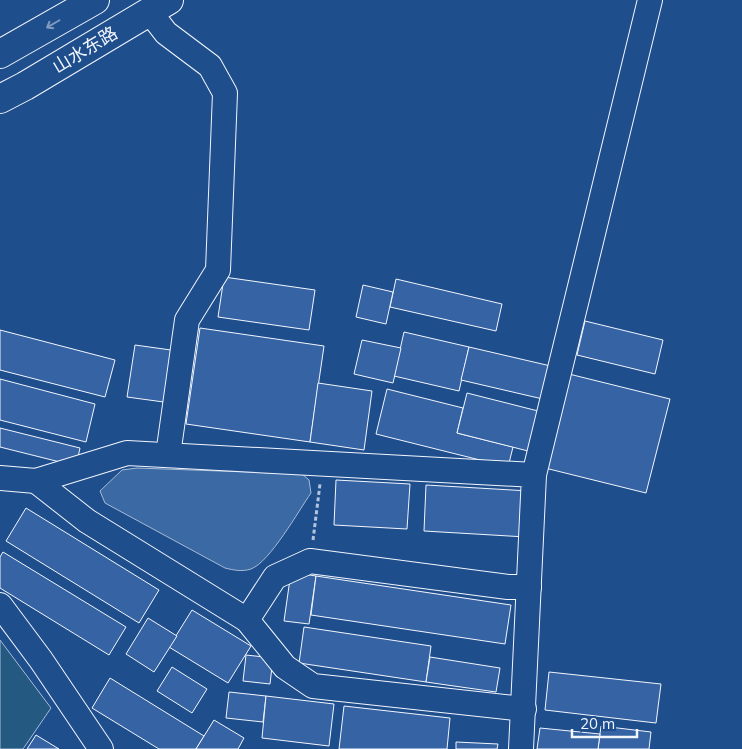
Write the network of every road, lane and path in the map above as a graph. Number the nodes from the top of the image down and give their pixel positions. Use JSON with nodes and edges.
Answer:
{"nodes":[{"id":1,"x":95,"y":0,"type":"edge"},
{"id":2,"x":650,"y":0,"type":"edge"},
{"id":3,"x":159,"y":6,"type":"edge"},
{"id":4,"x":0,"y":54,"type":"edge"},
{"id":5,"x":0,"y":99,"type":"edge"},
{"id":6,"x":168,"y":455,"type":"junction"},
{"id":7,"x":323,"y":464,"type":"junction"},
{"id":8,"x":534,"y":475,"type":"junction"},
{"id":9,"x":0,"y":478,"type":"edge"},
{"id":10,"x":36,"y":481,"type":"junction"},
{"id":11,"x":310,"y":561,"type":"junction"},
{"id":12,"x":529,"y":587,"type":"junction"},
{"id":13,"x":0,"y":605,"type":"edge"},
{"id":14,"x":247,"y":620,"type":"junction"},
{"id":15,"x":524,"y":709,"type":"junction"},
{"id":16,"x":101,"y":749,"type":"edge"},
{"id":17,"x":521,"y":749,"type":"edge"}],
"edges":[{"from":1,"to":4,"type":"highway","one_way":true},
{"from":2,"to":8,"type":"street"},
{"from":3,"to":5,"type":"highway","name":"山水东路"},
{"from":3,"to":6,"type":"street"},
{"from":6,"to":7,"type":"street"},
{"from":6,"to":10,"type":"street"},
{"from":7,"to":8,"type":"street"},
{"from":7,"to":11,"type":"path"},
{"from":8,"to":12,"type":"street"},
{"from":9,"to":10,"type":"street"},
{"from":10,"to":14,"type":"street"},
{"from":11,"to":12,"type":"street"},
{"from":11,"to":14,"type":"street"},
{"from":12,"to":15,"type":"street"},
{"from":13,"to":16,"type":"street"},
{"from":14,"to":15,"type":"street"},
{"from":15,"to":17,"type":"street"}]}
